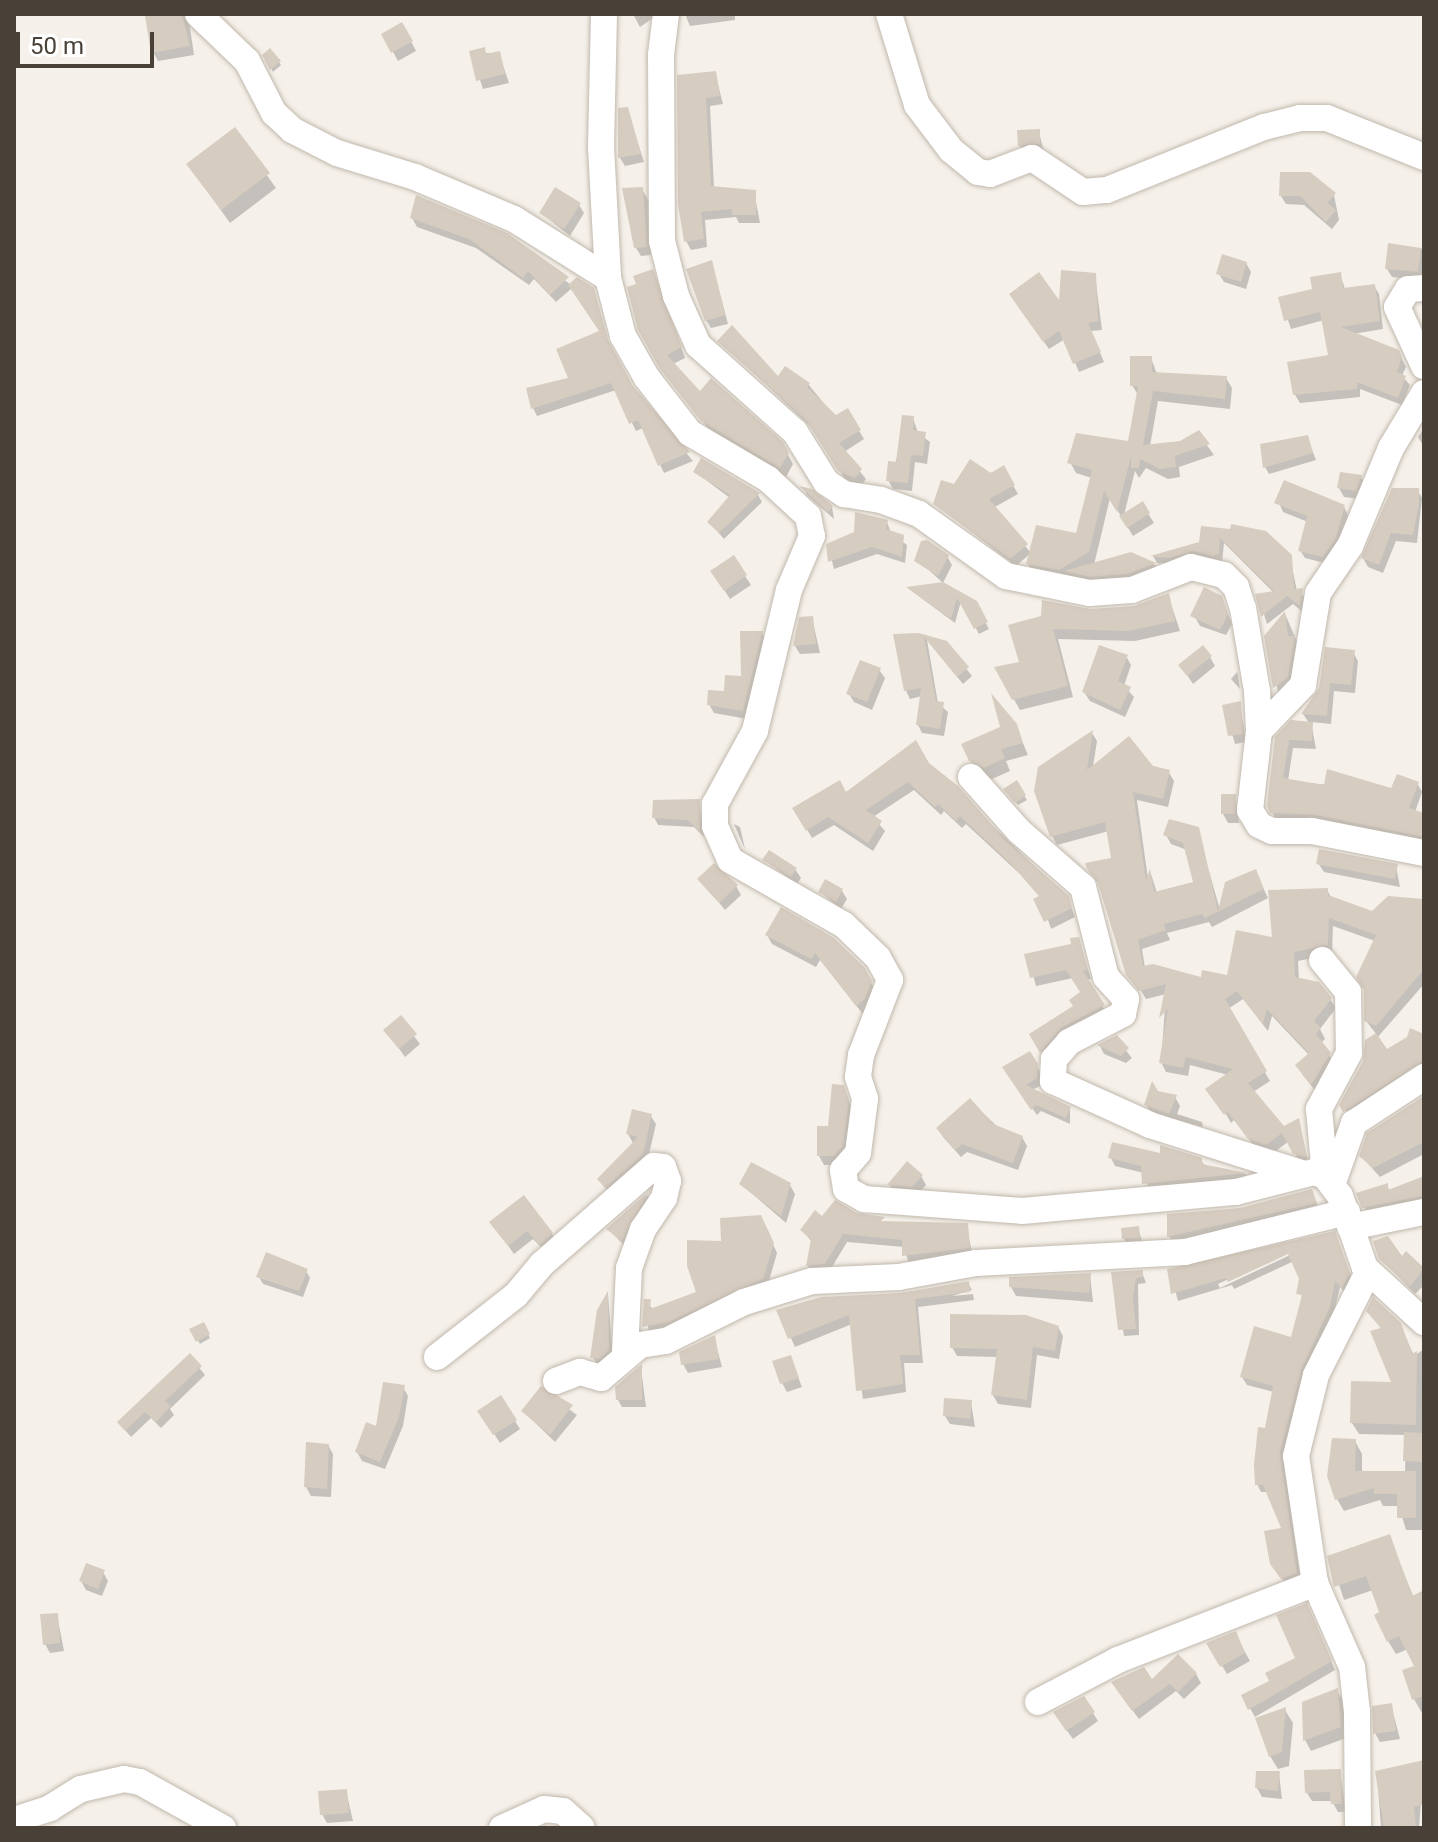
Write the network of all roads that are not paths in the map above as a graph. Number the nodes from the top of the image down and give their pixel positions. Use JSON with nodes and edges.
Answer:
{"nodes":[{"id":1,"x":198,"y":14,"type":"edge"},
{"id":2,"x":604,"y":14,"type":"edge"},
{"id":3,"x":666,"y":14,"type":"edge"},
{"id":4,"x":889,"y":14,"type":"edge"},
{"id":5,"x":1424,"y":157,"type":"edge"},
{"id":6,"x":608,"y":278,"type":"junction"},
{"id":7,"x":1424,"y":288,"type":"edge"},
{"id":8,"x":1424,"y":366,"type":"edge"},
{"id":9,"x":1424,"y":393,"type":"edge"},
{"id":10,"x":1259,"y":731,"type":"junction"},
{"id":11,"x":971,"y":777,"type":"dead end"},
{"id":12,"x":1424,"y":853,"type":"edge"},
{"id":13,"x":1322,"y":960,"type":"dead end"},
{"id":14,"x":1424,"y":1077,"type":"edge"},
{"id":15,"x":1319,"y":1178,"type":"junction"},
{"id":16,"x":1424,"y":1212,"type":"edge"},
{"id":17,"x":1348,"y":1219,"type":"junction"},
{"id":18,"x":1368,"y":1272,"type":"junction"},
{"id":19,"x":1424,"y":1322,"type":"edge"},
{"id":20,"x":625,"y":1353,"type":"junction"},
{"id":21,"x":437,"y":1357,"type":"dead end"},
{"id":22,"x":556,"y":1381,"type":"dead end"},
{"id":23,"x":1315,"y":1583,"type":"junction"},
{"id":24,"x":1038,"y":1702,"type":"dead end"},
{"id":25,"x":14,"y":1820,"type":"edge"},
{"id":26,"x":223,"y":1828,"type":"edge"},
{"id":27,"x":502,"y":1828,"type":"edge"},
{"id":28,"x":582,"y":1828,"type":"edge"},
{"id":29,"x":1358,"y":1828,"type":"edge"}],
"edges":[{"from":1,"to":6,"type":"street"},
{"from":2,"to":6,"type":"street"},
{"from":3,"to":10,"type":"street"},
{"from":4,"to":5,"type":"street"},
{"from":6,"to":15,"type":"street"},
{"from":7,"to":8,"type":"street"},
{"from":9,"to":10,"type":"street"},
{"from":10,"to":12,"type":"street"},
{"from":11,"to":15,"type":"street"},
{"from":13,"to":15,"type":"street"},
{"from":14,"to":15,"type":"street"},
{"from":15,"to":17,"type":"street"},
{"from":16,"to":17,"type":"street"},
{"from":17,"to":18,"type":"street"},
{"from":17,"to":20,"type":"street"},
{"from":18,"to":19,"type":"street"},
{"from":18,"to":23,"type":"street"},
{"from":20,"to":21,"type":"street"},
{"from":20,"to":22,"type":"street"},
{"from":23,"to":24,"type":"street"},
{"from":23,"to":29,"type":"street"},
{"from":25,"to":26,"type":"street"},
{"from":27,"to":28,"type":"street"}]}
